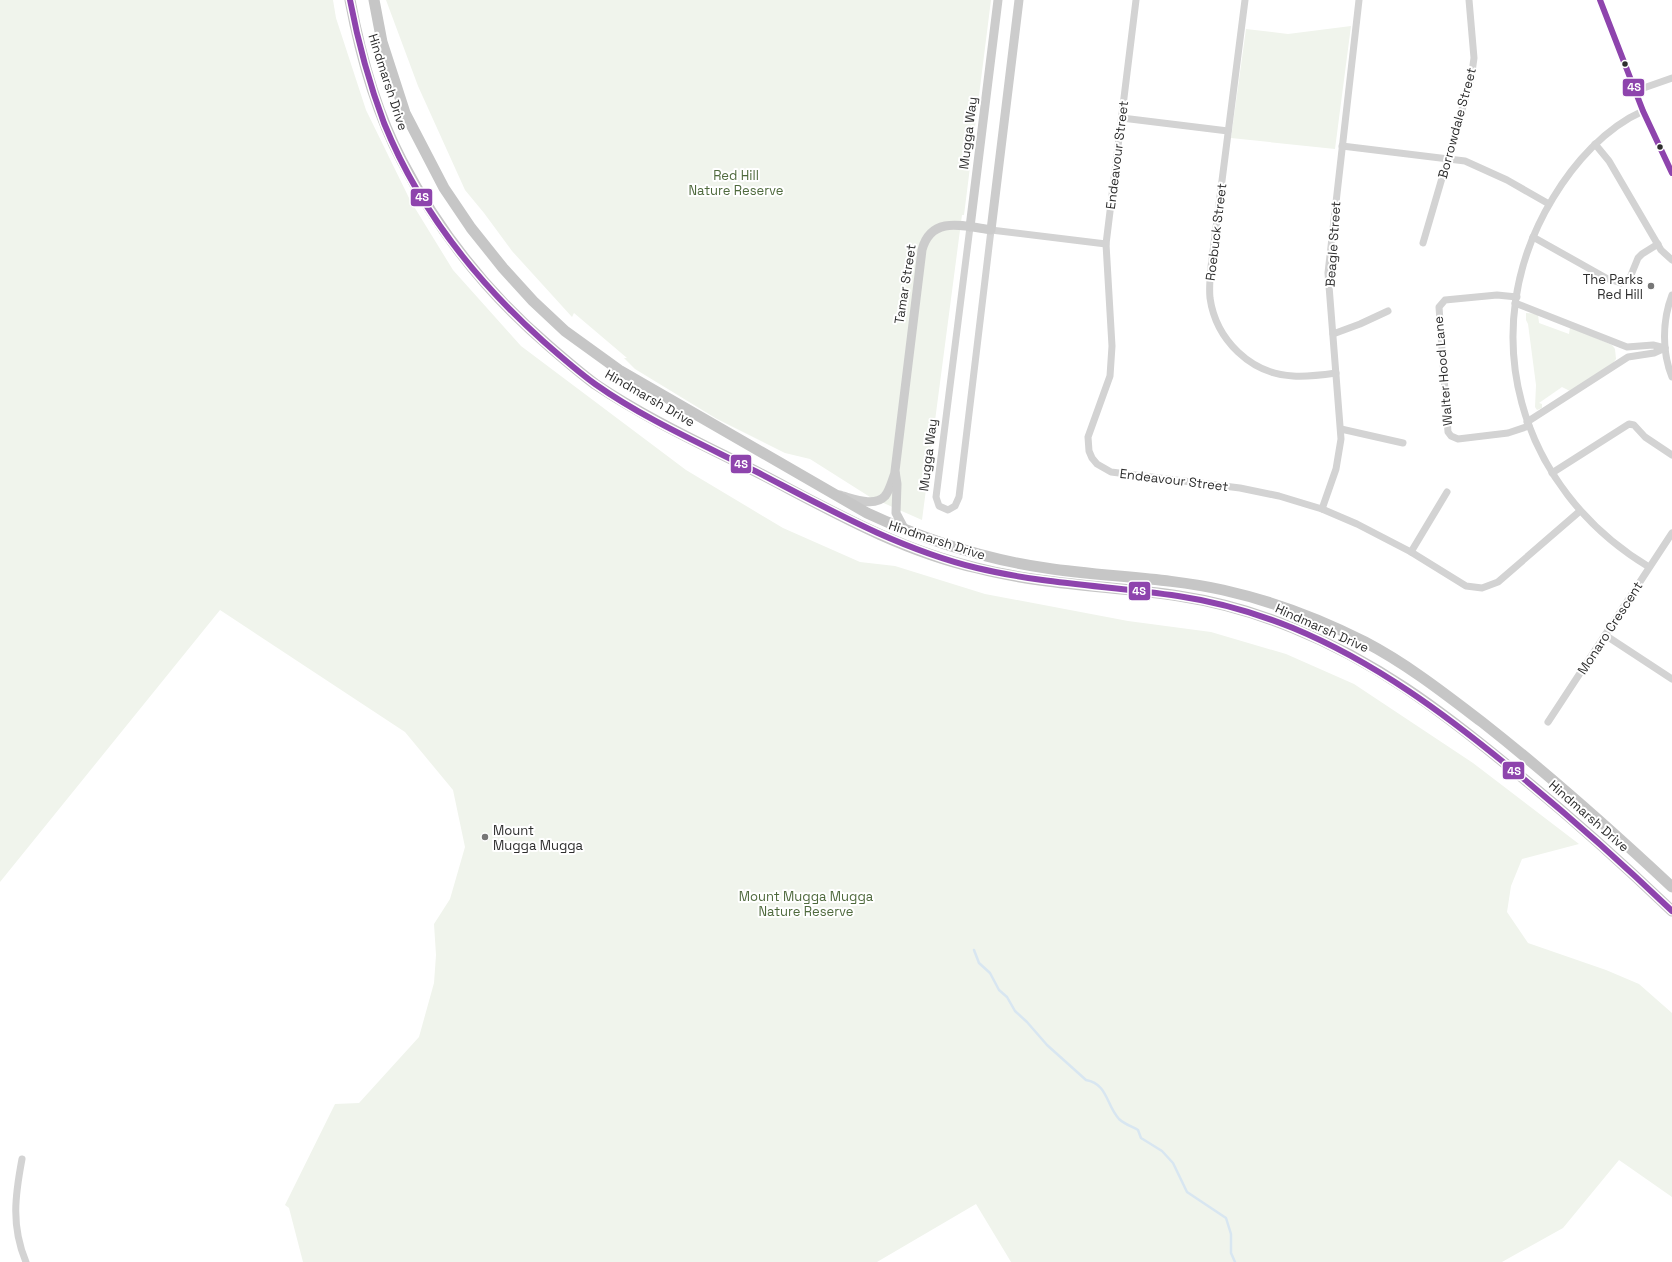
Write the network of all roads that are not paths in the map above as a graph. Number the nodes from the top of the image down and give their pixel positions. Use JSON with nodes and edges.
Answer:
{"nodes":[{"id":1,"x":350,"y":0,"type":"edge"},
{"id":2,"x":374,"y":0,"type":"edge"},
{"id":3,"x":998,"y":0,"type":"edge"},
{"id":4,"x":1019,"y":0,"type":"edge"},
{"id":5,"x":1136,"y":0,"type":"edge"},
{"id":6,"x":1245,"y":0,"type":"edge"},
{"id":7,"x":1360,"y":0,"type":"edge"},
{"id":8,"x":1469,"y":0,"type":"edge"},
{"id":9,"x":1600,"y":0,"type":"edge"},
{"id":10,"x":1672,"y":78,"type":"edge"},
{"id":11,"x":1635,"y":91,"type":"junction"},
{"id":12,"x":1643,"y":111,"type":"junction"},
{"id":13,"x":1122,"y":118,"type":"junction"},
{"id":14,"x":1228,"y":131,"type":"junction"},
{"id":15,"x":1595,"y":144,"type":"junction"},
{"id":16,"x":1342,"y":146,"type":"junction"},
{"id":17,"x":1448,"y":158,"type":"junction"},
{"id":18,"x":1672,"y":173,"type":"edge"},
{"id":19,"x":1549,"y":204,"type":"junction"},
{"id":20,"x":970,"y":227,"type":"junction"},
{"id":21,"x":991,"y":230,"type":"junction"},
{"id":22,"x":1532,"y":237,"type":"junction"},
{"id":23,"x":1422,"y":243,"type":"dead end"},
{"id":24,"x":1106,"y":244,"type":"junction"},
{"id":25,"x":1658,"y":244,"type":"junction"},
{"id":26,"x":1672,"y":260,"type":"edge"},
{"id":27,"x":1672,"y":295,"type":"edge"},
{"id":28,"x":1516,"y":300,"type":"junction"},
{"id":29,"x":1388,"y":311,"type":"dead end"},
{"id":30,"x":1333,"y":334,"type":"junction"},
{"id":31,"x":1665,"y":348,"type":"junction"},
{"id":32,"x":1336,"y":373,"type":"junction"},
{"id":33,"x":1672,"y":377,"type":"edge"},
{"id":34,"x":1528,"y":424,"type":"junction"},
{"id":35,"x":1341,"y":429,"type":"junction"},
{"id":36,"x":1403,"y":443,"type":"dead end"},
{"id":37,"x":1672,"y":455,"type":"edge"},
{"id":38,"x":895,"y":471,"type":"junction"},
{"id":39,"x":1552,"y":473,"type":"junction"},
{"id":40,"x":830,"y":492,"type":"junction"},
{"id":41,"x":1447,"y":492,"type":"dead end"},
{"id":42,"x":1322,"y":510,"type":"junction"},
{"id":43,"x":1580,"y":511,"type":"junction"},
{"id":44,"x":905,"y":530,"type":"junction"},
{"id":45,"x":1672,"y":533,"type":"edge"},
{"id":46,"x":1411,"y":552,"type":"junction"},
{"id":47,"x":1649,"y":568,"type":"junction"},
{"id":48,"x":1605,"y":635,"type":"junction"},
{"id":49,"x":1672,"y":679,"type":"edge"},
{"id":50,"x":1548,"y":722,"type":"dead end"},
{"id":51,"x":1672,"y":887,"type":"edge"},
{"id":52,"x":1672,"y":911,"type":"edge"},
{"id":53,"x":22,"y":1159,"type":"dead end"},
{"id":54,"x":26,"y":1262,"type":"edge"}],
"edges":[{"from":1,"to":52,"type":"main road","name":"Hindmarsh Drive"},
{"from":2,"to":40,"type":"main road","name":"Hindmarsh Drive"},
{"from":3,"to":20,"type":"main road","name":"Mugga Way"},
{"from":4,"to":21,"type":"main road","name":"Mugga Way"},
{"from":5,"to":13,"type":"street","name":"Endeavour Street"},
{"from":6,"to":14,"type":"street","name":"Roebuck Street"},
{"from":7,"to":16,"type":"street","name":"Beagle Street"},
{"from":8,"to":17,"type":"street","name":"Borrowdale Street"},
{"from":9,"to":11,"type":"street"},
{"from":10,"to":11,"type":"street"},
{"from":11,"to":12,"type":"street"},
{"from":12,"to":15,"type":"street"},
{"from":12,"to":18,"type":"street"},
{"from":13,"to":14,"type":"street"},
{"from":13,"to":24,"type":"street","name":"Endeavour Street"},
{"from":14,"to":32,"type":"street","name":"Roebuck Street"},
{"from":15,"to":19,"type":"street"},
{"from":15,"to":25,"type":"street"},
{"from":16,"to":17,"type":"street"},
{"from":16,"to":30,"type":"street","name":"Beagle Street"},
{"from":17,"to":19,"type":"street"},
{"from":17,"to":23,"type":"street","name":"Borrowdale Street"},
{"from":19,"to":22,"type":"street"},
{"from":20,"to":21,"type":"main road","name":"Tamar Street"},
{"from":20,"to":21,"type":"street","name":"Mugga Way"},
{"from":20,"to":38,"type":"main road","name":"Tamar Street"},
{"from":21,"to":24,"type":"street","name":"Tamar Street"},
{"from":22,"to":25,"type":"street"},
{"from":22,"to":28,"type":"street"},
{"from":24,"to":42,"type":"street","name":"Endeavour Street"},
{"from":25,"to":26,"type":"street"},
{"from":27,"to":31,"type":"street"},
{"from":28,"to":31,"type":"street"},
{"from":28,"to":34,"type":"street"},
{"from":28,"to":34,"type":"street","name":"Walter Hood Lane"},
{"from":29,"to":30,"type":"street"},
{"from":30,"to":32,"type":"street","name":"Beagle Street"},
{"from":31,"to":33,"type":"street"},
{"from":31,"to":34,"type":"street"},
{"from":32,"to":35,"type":"street","name":"Beagle Street"},
{"from":34,"to":39,"type":"street"},
{"from":35,"to":36,"type":"street"},
{"from":35,"to":42,"type":"street","name":"Beagle Street"},
{"from":37,"to":39,"type":"street"},
{"from":38,"to":40,"type":"main road","name":"Tamar Street"},
{"from":38,"to":44,"type":"main road","name":"Tamar Street"},
{"from":39,"to":43,"type":"street"},
{"from":40,"to":44,"type":"main road","name":"Hindmarsh Drive"},
{"from":41,"to":46,"type":"street"},
{"from":42,"to":46,"type":"street","name":"Endeavour Street"},
{"from":43,"to":46,"type":"street","name":"Endeavour Street"},
{"from":43,"to":47,"type":"street"},
{"from":44,"to":51,"type":"main road","name":"Hindmarsh Drive"},
{"from":45,"to":47,"type":"street","name":"Monaro Crescent"},
{"from":47,"to":48,"type":"street","name":"Monaro Crescent"},
{"from":48,"to":49,"type":"street"},
{"from":48,"to":50,"type":"street","name":"Monaro Crescent"},
{"from":53,"to":54,"type":"street"}]}
